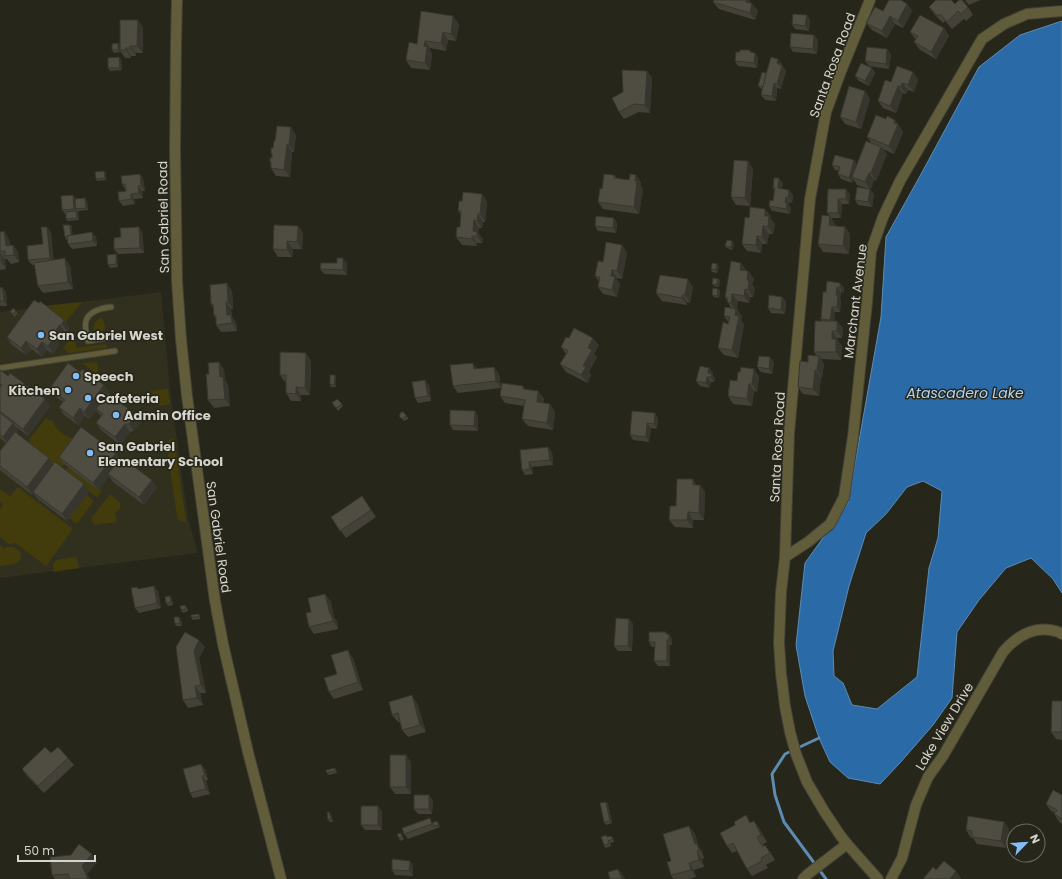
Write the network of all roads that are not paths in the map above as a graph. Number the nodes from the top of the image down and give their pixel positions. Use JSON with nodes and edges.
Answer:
{"nodes":[{"id":1,"x":177,"y":0,"type":"edge"},
{"id":2,"x":870,"y":0,"type":"edge"},
{"id":3,"x":1062,"y":11,"type":"edge"},
{"id":4,"x":111,"y":307,"type":"dead end"},
{"id":5,"x":112,"y":337,"type":"dead end"},
{"id":6,"x":115,"y":351,"type":"dead end"},
{"id":7,"x":0,"y":368,"type":"edge"},
{"id":8,"x":785,"y":557,"type":"junction"},
{"id":9,"x":1062,"y":634,"type":"edge"},
{"id":10,"x":847,"y":844,"type":"junction"},
{"id":11,"x":805,"y":876,"type":"edge"},
{"id":12,"x":281,"y":879,"type":"edge"},
{"id":13,"x":878,"y":879,"type":"edge"},
{"id":14,"x":891,"y":879,"type":"edge"}],
"edges":[{"from":1,"to":12,"type":"street","name":"San Gabriel Road"},
{"from":2,"to":8,"type":"street","name":"Santa Rosa Road"},
{"from":3,"to":8,"type":"street","name":"Marchant Avenue"},
{"from":4,"to":5,"type":"lane"},
{"from":6,"to":7,"type":"lane"},
{"from":8,"to":10,"type":"street","name":"Santa Rosa Road"},
{"from":9,"to":14,"type":"street","name":"Lake View Drive"},
{"from":10,"to":11,"type":"street"},
{"from":10,"to":13,"type":"street","name":"Santa Rosa Road"}]}
